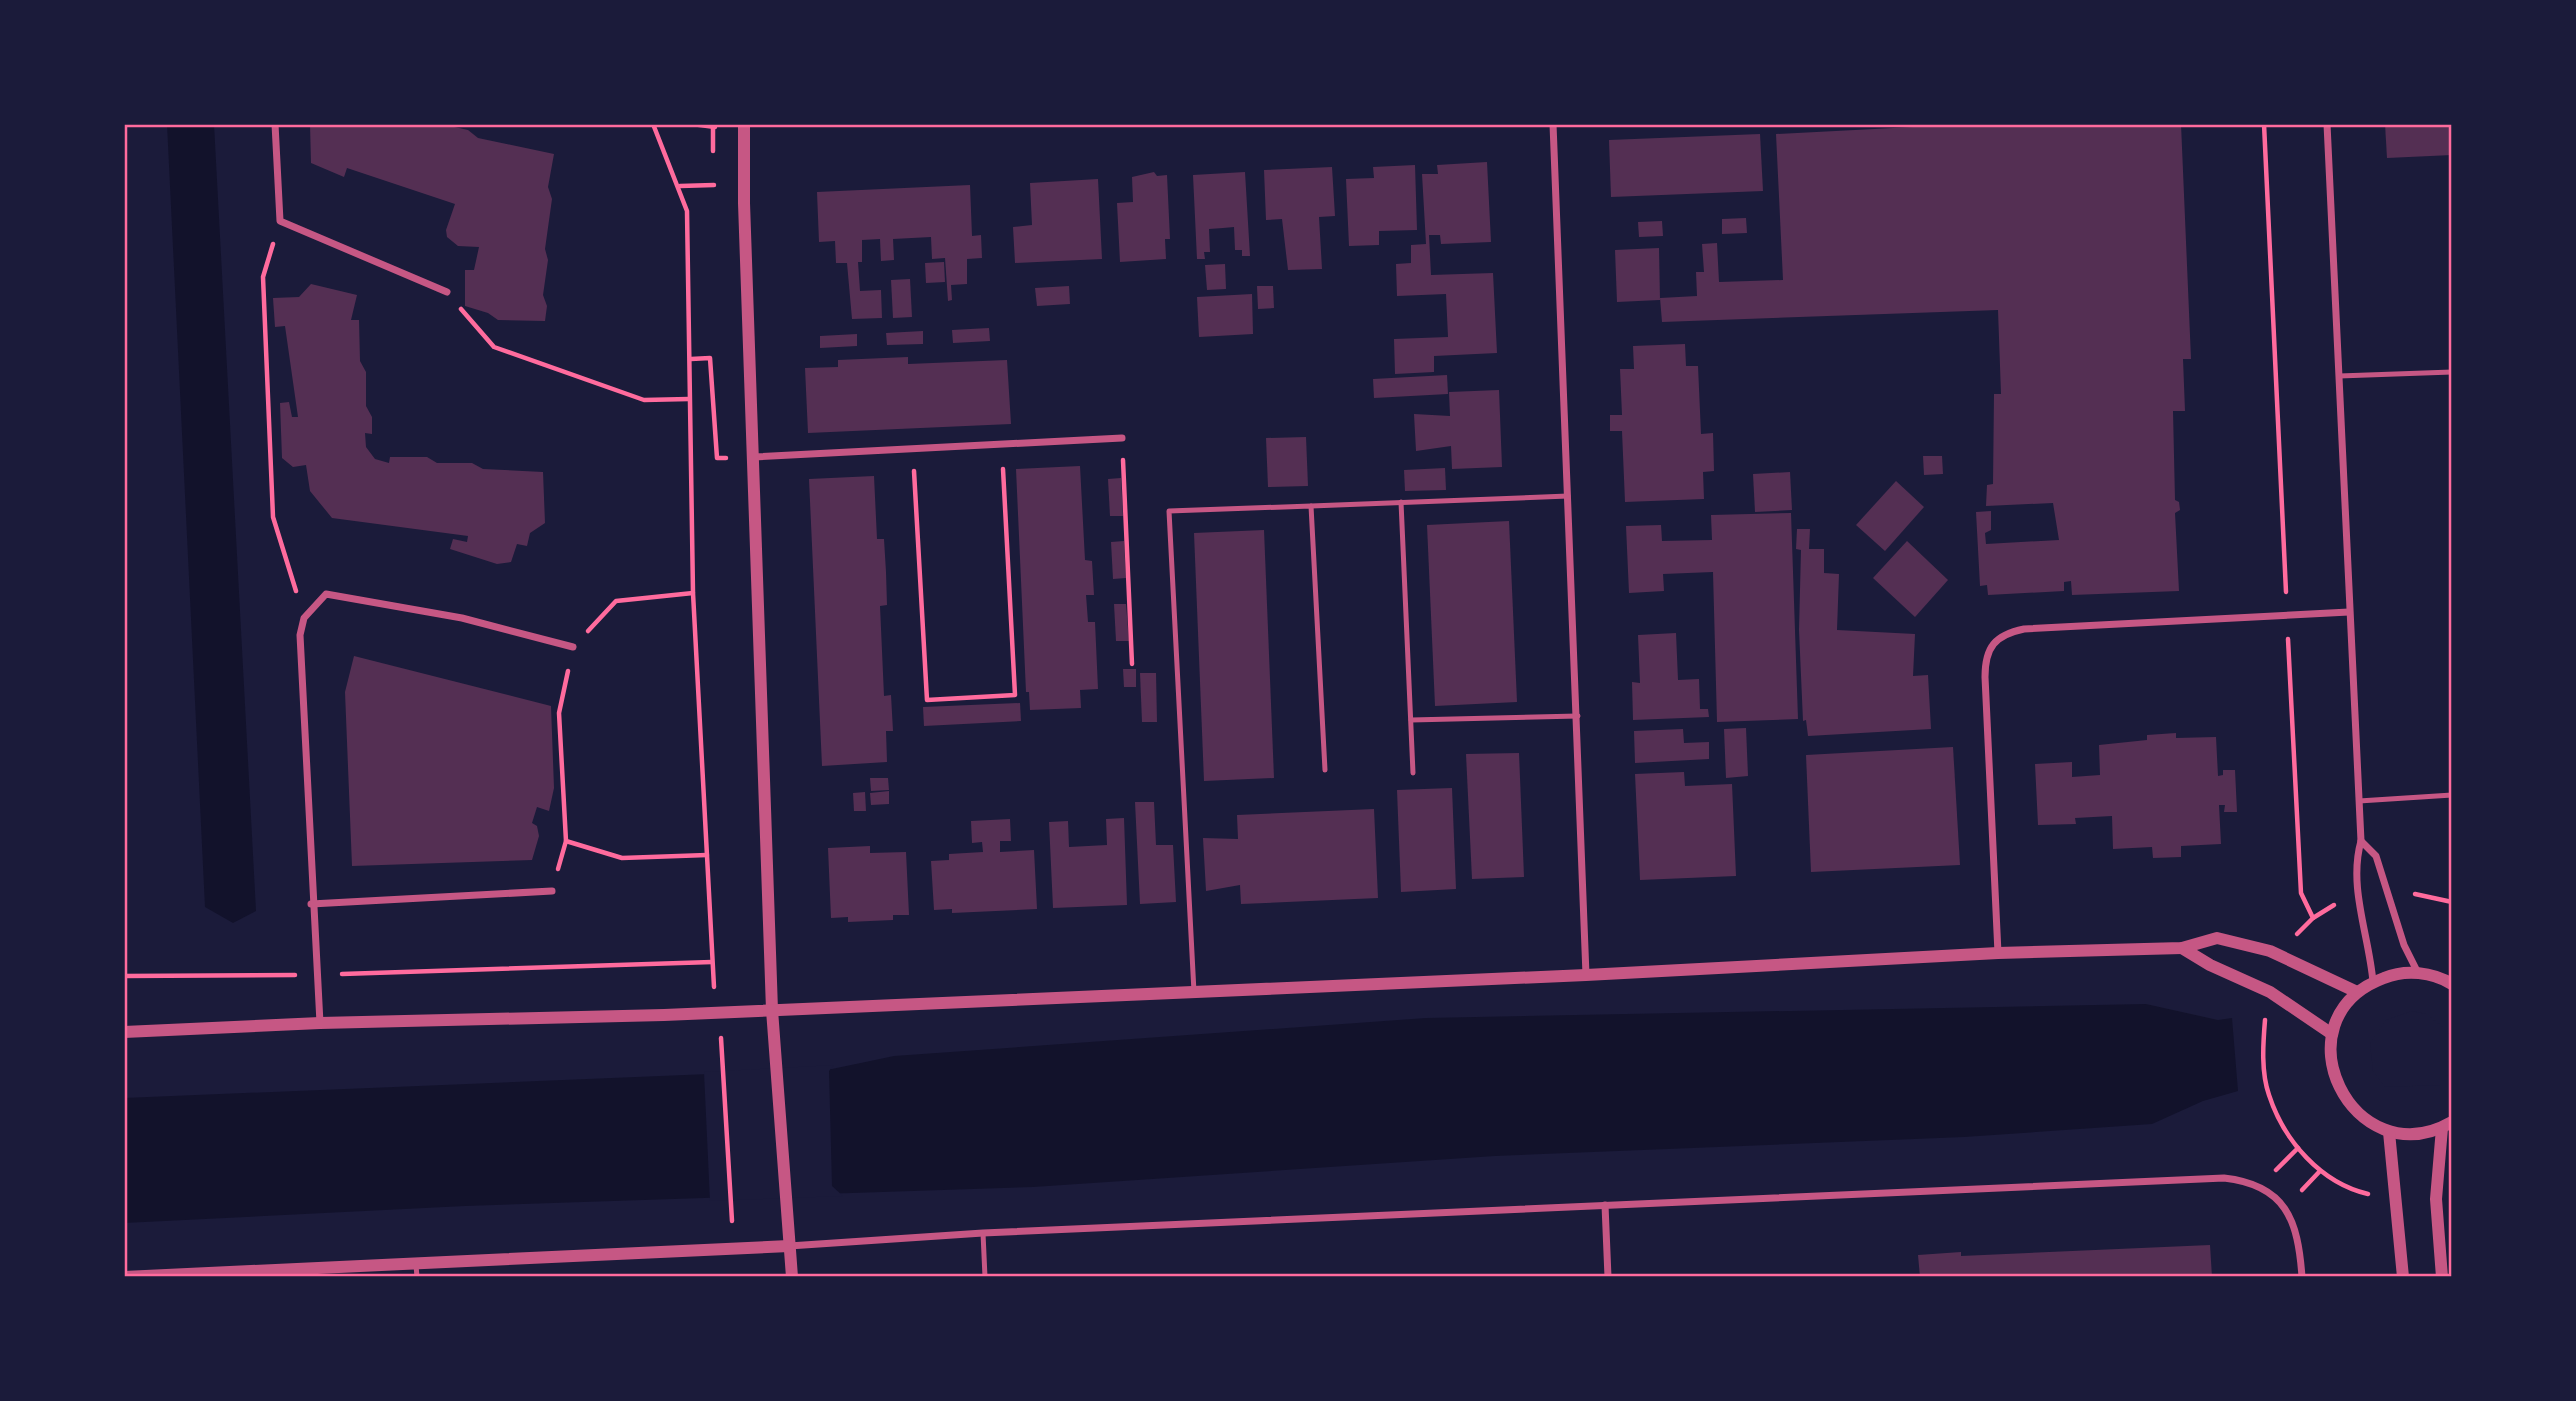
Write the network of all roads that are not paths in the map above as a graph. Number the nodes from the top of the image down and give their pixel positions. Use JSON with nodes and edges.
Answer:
{"nodes":[{"id":1,"x":275,"y":124,"type":"edge"},
{"id":2,"x":744,"y":124,"type":"edge"},
{"id":3,"x":1553,"y":124,"type":"edge"},
{"id":4,"x":2327,"y":124,"type":"edge"},
{"id":5,"x":447,"y":292,"type":"road end"},
{"id":6,"x":2452,"y":372,"type":"edge"},
{"id":7,"x":2339,"y":376,"type":"junction"},
{"id":8,"x":1122,"y":438,"type":"road end"},
{"id":9,"x":754,"y":457,"type":"junction"},
{"id":10,"x":1568,"y":496,"type":"junction"},
{"id":11,"x":1401,"y":502,"type":"junction"},
{"id":12,"x":1311,"y":506,"type":"junction"},
{"id":13,"x":2348,"y":612,"type":"junction"},
{"id":14,"x":573,"y":647,"type":"road end"},
{"id":15,"x":1578,"y":716,"type":"junction"},
{"id":16,"x":1411,"y":720,"type":"junction"},
{"id":17,"x":1325,"y":770,"type":"dead end"},
{"id":18,"x":1413,"y":774,"type":"dead end"},
{"id":19,"x":2452,"y":794,"type":"edge"},
{"id":20,"x":2359,"y":802,"type":"junction"},
{"id":21,"x":2361,"y":841,"type":"junction"},
{"id":22,"x":552,"y":891,"type":"dead end"},
{"id":23,"x":312,"y":904,"type":"junction"},
{"id":24,"x":2182,"y":948,"type":"junction"},
{"id":25,"x":1998,"y":953,"type":"junction"},
{"id":26,"x":2419,"y":973,"type":"junction"},
{"id":27,"x":1586,"y":975,"type":"junction"},
{"id":28,"x":2373,"y":982,"type":"junction"},
{"id":29,"x":2452,"y":984,"type":"edge"},
{"id":30,"x":1194,"y":992,"type":"junction"},
{"id":31,"x":2357,"y":992,"type":"junction"},
{"id":32,"x":772,"y":1010,"type":"junction"},
{"id":33,"x":320,"y":1023,"type":"junction"},
{"id":34,"x":124,"y":1032,"type":"edge"},
{"id":35,"x":2332,"y":1034,"type":"junction"},
{"id":36,"x":2447,"y":1125,"type":"edge"},
{"id":37,"x":2389,"y":1132,"type":"junction"},
{"id":38,"x":1605,"y":1205,"type":"junction"},
{"id":39,"x":983,"y":1233,"type":"junction"},
{"id":40,"x":789,"y":1246,"type":"junction"},
{"id":41,"x":416,"y":1262,"type":"junction"},
{"id":42,"x":124,"y":1277,"type":"edge"},
{"id":43,"x":417,"y":1277,"type":"edge"},
{"id":44,"x":792,"y":1277,"type":"edge"},
{"id":45,"x":985,"y":1277,"type":"edge"},
{"id":46,"x":1608,"y":1277,"type":"edge"},
{"id":47,"x":2302,"y":1277,"type":"edge"},
{"id":48,"x":2403,"y":1277,"type":"edge"},
{"id":49,"x":2442,"y":1277,"type":"edge"}],
"edges":[{"from":1,"to":5,"type":"street"},
{"from":2,"to":9,"type":"street"},
{"from":3,"to":10,"type":"street"},
{"from":4,"to":7,"type":"street"},
{"from":6,"to":7,"type":"lane"},
{"from":7,"to":13,"type":"street"},
{"from":8,"to":9,"type":"street"},
{"from":9,"to":32,"type":"street"},
{"from":10,"to":11,"type":"lane"},
{"from":10,"to":15,"type":"street"},
{"from":11,"to":12,"type":"lane"},
{"from":11,"to":16,"type":"lane"},
{"from":12,"to":17,"type":"lane"},
{"from":12,"to":30,"type":"lane"},
{"from":13,"to":20,"type":"street"},
{"from":13,"to":25,"type":"street"},
{"from":14,"to":23,"type":"street"},
{"from":15,"to":16,"type":"lane"},
{"from":15,"to":27,"type":"street"},
{"from":16,"to":18,"type":"lane"},
{"from":19,"to":20,"type":"lane"},
{"from":20,"to":21,"type":"street"},
{"from":21,"to":26,"type":"street"},
{"from":21,"to":28,"type":"street"},
{"from":22,"to":23,"type":"street"},
{"from":23,"to":33,"type":"street"},
{"from":24,"to":25,"type":"street"},
{"from":24,"to":31,"type":"street"},
{"from":24,"to":35,"type":"street"},
{"from":25,"to":27,"type":"street"},
{"from":26,"to":28,"type":"street"},
{"from":26,"to":29,"type":"street"},
{"from":27,"to":30,"type":"street"},
{"from":28,"to":31,"type":"street"},
{"from":30,"to":32,"type":"street"},
{"from":31,"to":35,"type":"street"},
{"from":32,"to":33,"type":"street"},
{"from":32,"to":40,"type":"street"},
{"from":33,"to":34,"type":"street"},
{"from":35,"to":37,"type":"street"},
{"from":36,"to":37,"type":"street"},
{"from":36,"to":49,"type":"street"},
{"from":37,"to":48,"type":"street"},
{"from":38,"to":39,"type":"street"},
{"from":38,"to":46,"type":"street"},
{"from":38,"to":47,"type":"street"},
{"from":39,"to":40,"type":"street"},
{"from":39,"to":45,"type":"lane"},
{"from":40,"to":41,"type":"street"},
{"from":40,"to":44,"type":"street"},
{"from":41,"to":42,"type":"street"},
{"from":41,"to":43,"type":"lane"}]}
